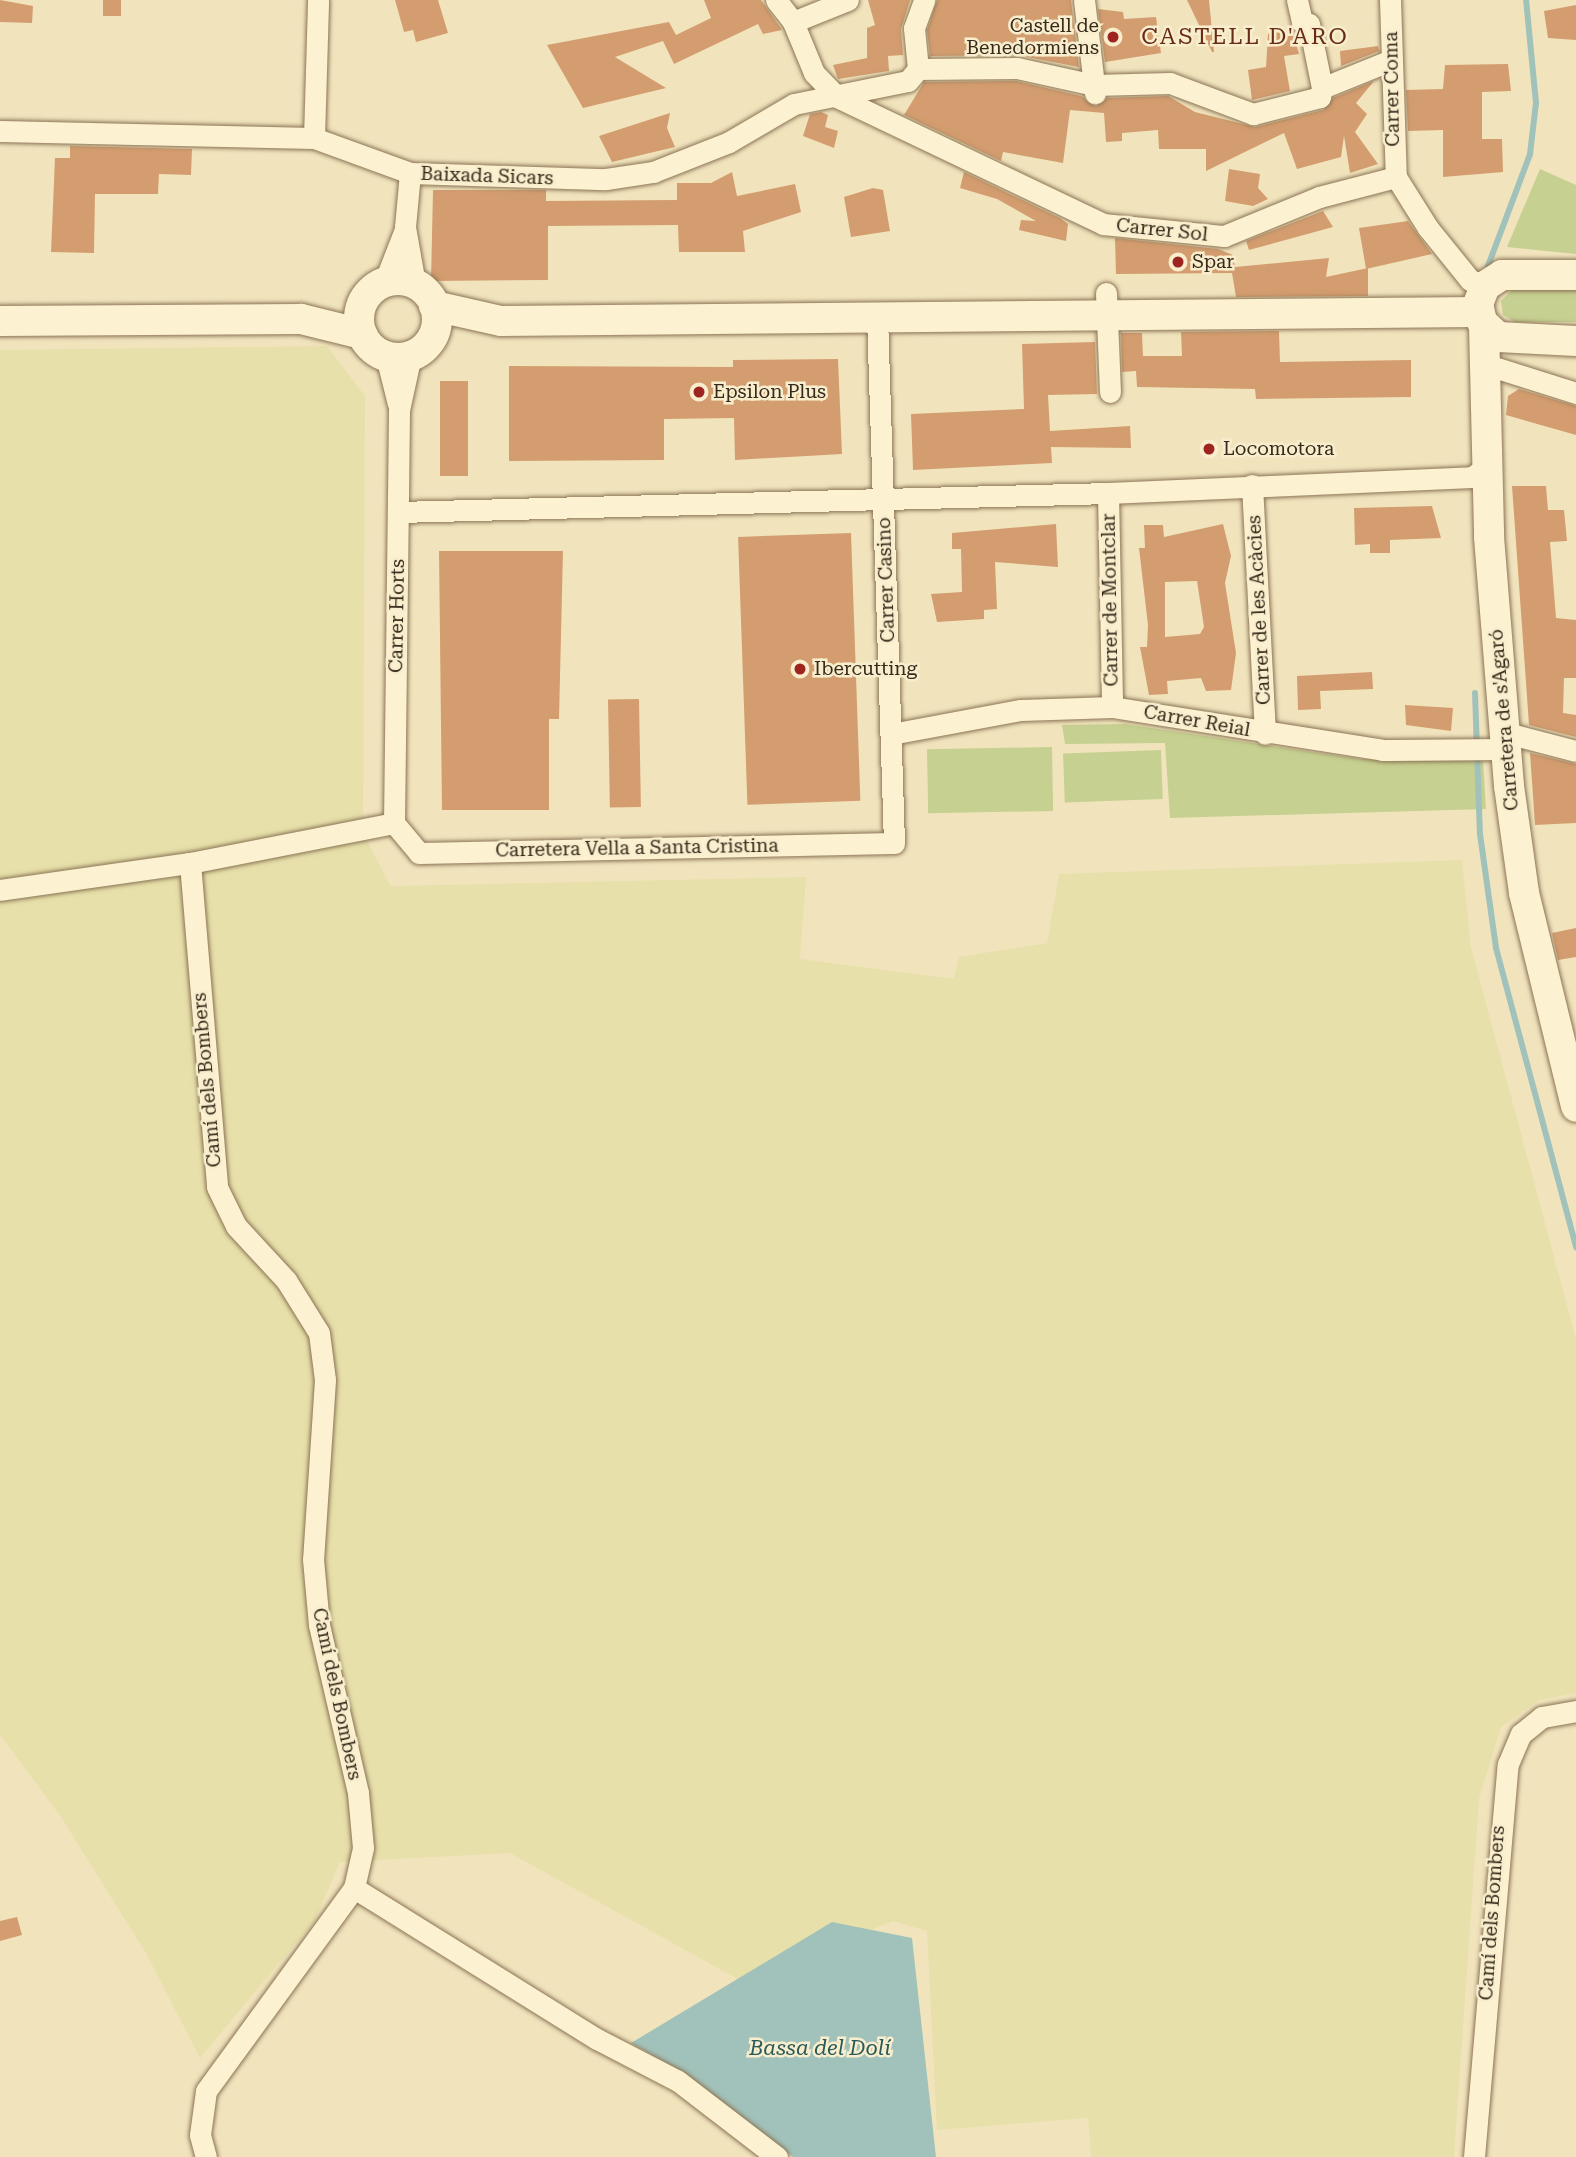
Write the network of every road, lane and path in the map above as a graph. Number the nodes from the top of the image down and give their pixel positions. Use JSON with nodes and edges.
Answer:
{"nodes":[{"id":1,"x":318,"y":0,"type":"edge"},
{"id":2,"x":776,"y":0,"type":"edge"},
{"id":3,"x":924,"y":0,"type":"edge"},
{"id":4,"x":1084,"y":0,"type":"edge"},
{"id":5,"x":1297,"y":0,"type":"edge"},
{"id":6,"x":1390,"y":0,"type":"edge"},
{"id":7,"x":840,"y":1,"type":"edge"},
{"id":8,"x":793,"y":22,"type":"junction"},
{"id":9,"x":1391,"y":60,"type":"junction"},
{"id":10,"x":918,"y":69,"type":"junction"},
{"id":11,"x":814,"y":73,"type":"junction"},
{"id":12,"x":1322,"y":88,"type":"junction"},
{"id":13,"x":1094,"y":89,"type":"junction"},
{"id":14,"x":837,"y":97,"type":"junction"},
{"id":15,"x":794,"y":104,"type":"junction"},
{"id":16,"x":0,"y":131,"type":"edge"},
{"id":17,"x":314,"y":138,"type":"junction"},
{"id":18,"x":410,"y":173,"type":"junction"},
{"id":19,"x":1396,"y":177,"type":"junction"},
{"id":20,"x":405,"y":227,"type":"junction"},
{"id":21,"x":1576,"y":275,"type":"edge"},
{"id":22,"x":384,"y":283,"type":"junction"},
{"id":23,"x":425,"y":295,"type":"junction"},
{"id":24,"x":362,"y":303,"type":"junction"},
{"id":25,"x":1106,"y":304,"type":"junction"},
{"id":26,"x":1483,"y":308,"type":"junction"},
{"id":27,"x":877,"y":318,"type":"junction"},
{"id":28,"x":301,"y":319,"type":"junction"},
{"id":29,"x":0,"y":321,"type":"edge"},
{"id":30,"x":501,"y":321,"type":"junction"},
{"id":31,"x":362,"y":334,"type":"junction"},
{"id":32,"x":1521,"y":341,"type":"junction"},
{"id":33,"x":1576,"y":341,"type":"edge"},
{"id":34,"x":410,"y":349,"type":"junction"},
{"id":35,"x":1492,"y":379,"type":"junction"},
{"id":36,"x":1110,"y":392,"type":"dead end"},
{"id":37,"x":1576,"y":393,"type":"edge"},
{"id":38,"x":1489,"y":465,"type":"junction"},
{"id":39,"x":1252,"y":485,"type":"junction"},
{"id":40,"x":1108,"y":493,"type":"junction"},
{"id":41,"x":883,"y":500,"type":"junction"},
{"id":42,"x":398,"y":512,"type":"junction"},
{"id":43,"x":1112,"y":707,"type":"junction"},
{"id":44,"x":891,"y":734,"type":"junction"},
{"id":45,"x":1265,"y":734,"type":"junction"},
{"id":46,"x":1499,"y":743,"type":"junction"},
{"id":47,"x":1576,"y":751,"type":"edge"},
{"id":48,"x":394,"y":823,"type":"junction"},
{"id":49,"x":894,"y":843,"type":"joint"},
{"id":50,"x":190,"y":863,"type":"junction"},
{"id":51,"x":0,"y":890,"type":"edge"},
{"id":52,"x":1576,"y":1107,"type":"edge"},
{"id":53,"x":1576,"y":1711,"type":"edge"},
{"id":54,"x":355,"y":1888,"type":"junction"},
{"id":55,"x":206,"y":2157,"type":"edge"},
{"id":56,"x":777,"y":2157,"type":"edge"},
{"id":57,"x":1474,"y":2157,"type":"edge"}],
"edges":[{"from":1,"to":17,"type":"street"},
{"from":2,"to":8,"type":"street"},
{"from":3,"to":10,"type":"street"},
{"from":4,"to":13,"type":"street"},
{"from":5,"to":12,"type":"street"},
{"from":6,"to":9,"type":"street","name":"Carrer Coma"},
{"from":7,"to":8,"type":"street"},
{"from":8,"to":11,"type":"street"},
{"from":9,"to":12,"type":"street"},
{"from":9,"to":19,"type":"street","name":"Carrer Coma"},
{"from":10,"to":13,"type":"street"},
{"from":10,"to":14,"type":"street","name":"Baixada Sicars"},
{"from":11,"to":14,"type":"street","name":"Carrer Sol"},
{"from":11,"to":15,"type":"street"},
{"from":12,"to":13,"type":"street"},
{"from":14,"to":15,"type":"street","name":"Baixada Sicars"},
{"from":14,"to":19,"type":"street","name":"Carrer Sol"},
{"from":15,"to":18,"type":"street","name":"Baixada Sicars"},
{"from":16,"to":17,"type":"street","name":"Baixada Sicars"},
{"from":17,"to":18,"type":"street","name":"Baixada Sicars"},
{"from":18,"to":20,"type":"street"},
{"from":19,"to":26,"type":"street"},
{"from":20,"to":22,"type":"street"},
{"from":20,"to":23,"type":"street"},
{"from":21,"to":26,"type":"street"},
{"from":22,"to":23,"type":"street"},
{"from":22,"to":24,"type":"street"},
{"from":23,"to":30,"type":"street"},
{"from":23,"to":34,"type":"street"},
{"from":24,"to":28,"type":"street"},
{"from":24,"to":31,"type":"street"},
{"from":25,"to":26,"type":"street"},
{"from":25,"to":27,"type":"street"},
{"from":25,"to":36,"type":"street"},
{"from":26,"to":32,"type":"street"},
{"from":26,"to":35,"type":"street","name":"Carretera de s'Agaró"},
{"from":27,"to":30,"type":"street"},
{"from":27,"to":41,"type":"street","name":"Carrer Casino"},
{"from":28,"to":29,"type":"street"},
{"from":28,"to":31,"type":"street"},
{"from":30,"to":34,"type":"street"},
{"from":31,"to":34,"type":"street"},
{"from":32,"to":33,"type":"street"},
{"from":32,"to":35,"type":"street"},
{"from":34,"to":42,"type":"street","name":"Carrer Horts"},
{"from":35,"to":37,"type":"street"},
{"from":35,"to":38,"type":"street","name":"Carretera de s'Agaró"},
{"from":38,"to":39,"type":"street"},
{"from":38,"to":46,"type":"street","name":"Carretera de s'Agaró"},
{"from":39,"to":40,"type":"street"},
{"from":39,"to":45,"type":"street","name":"Carrer de les Acàcies"},
{"from":40,"to":41,"type":"street"},
{"from":40,"to":43,"type":"street","name":"Carrer de Montclar"},
{"from":41,"to":42,"type":"street"},
{"from":41,"to":44,"type":"street","name":"Carrer Casino"},
{"from":42,"to":48,"type":"street","name":"Carrer Horts"},
{"from":43,"to":44,"type":"street","name":"Carrer Reial"},
{"from":43,"to":45,"type":"street","name":"Carrer Reial"},
{"from":44,"to":49,"type":"street","name":"Carrer Casino"},
{"from":45,"to":46,"type":"street","name":"Carrer Reial"},
{"from":46,"to":47,"type":"street","name":"Carrer Reial"},
{"from":46,"to":52,"type":"street","name":"Carretera de s'Agaró"},
{"from":48,"to":49,"type":"street","name":"Carretera Vella a Santa Cristina"},
{"from":48,"to":50,"type":"street"},
{"from":50,"to":51,"type":"street"},
{"from":50,"to":54,"type":"street","name":"Camí dels Bombers"},
{"from":53,"to":57,"type":"street","name":"Camí dels Bombers"},
{"from":54,"to":55,"type":"street"},
{"from":54,"to":56,"type":"street"}]}
